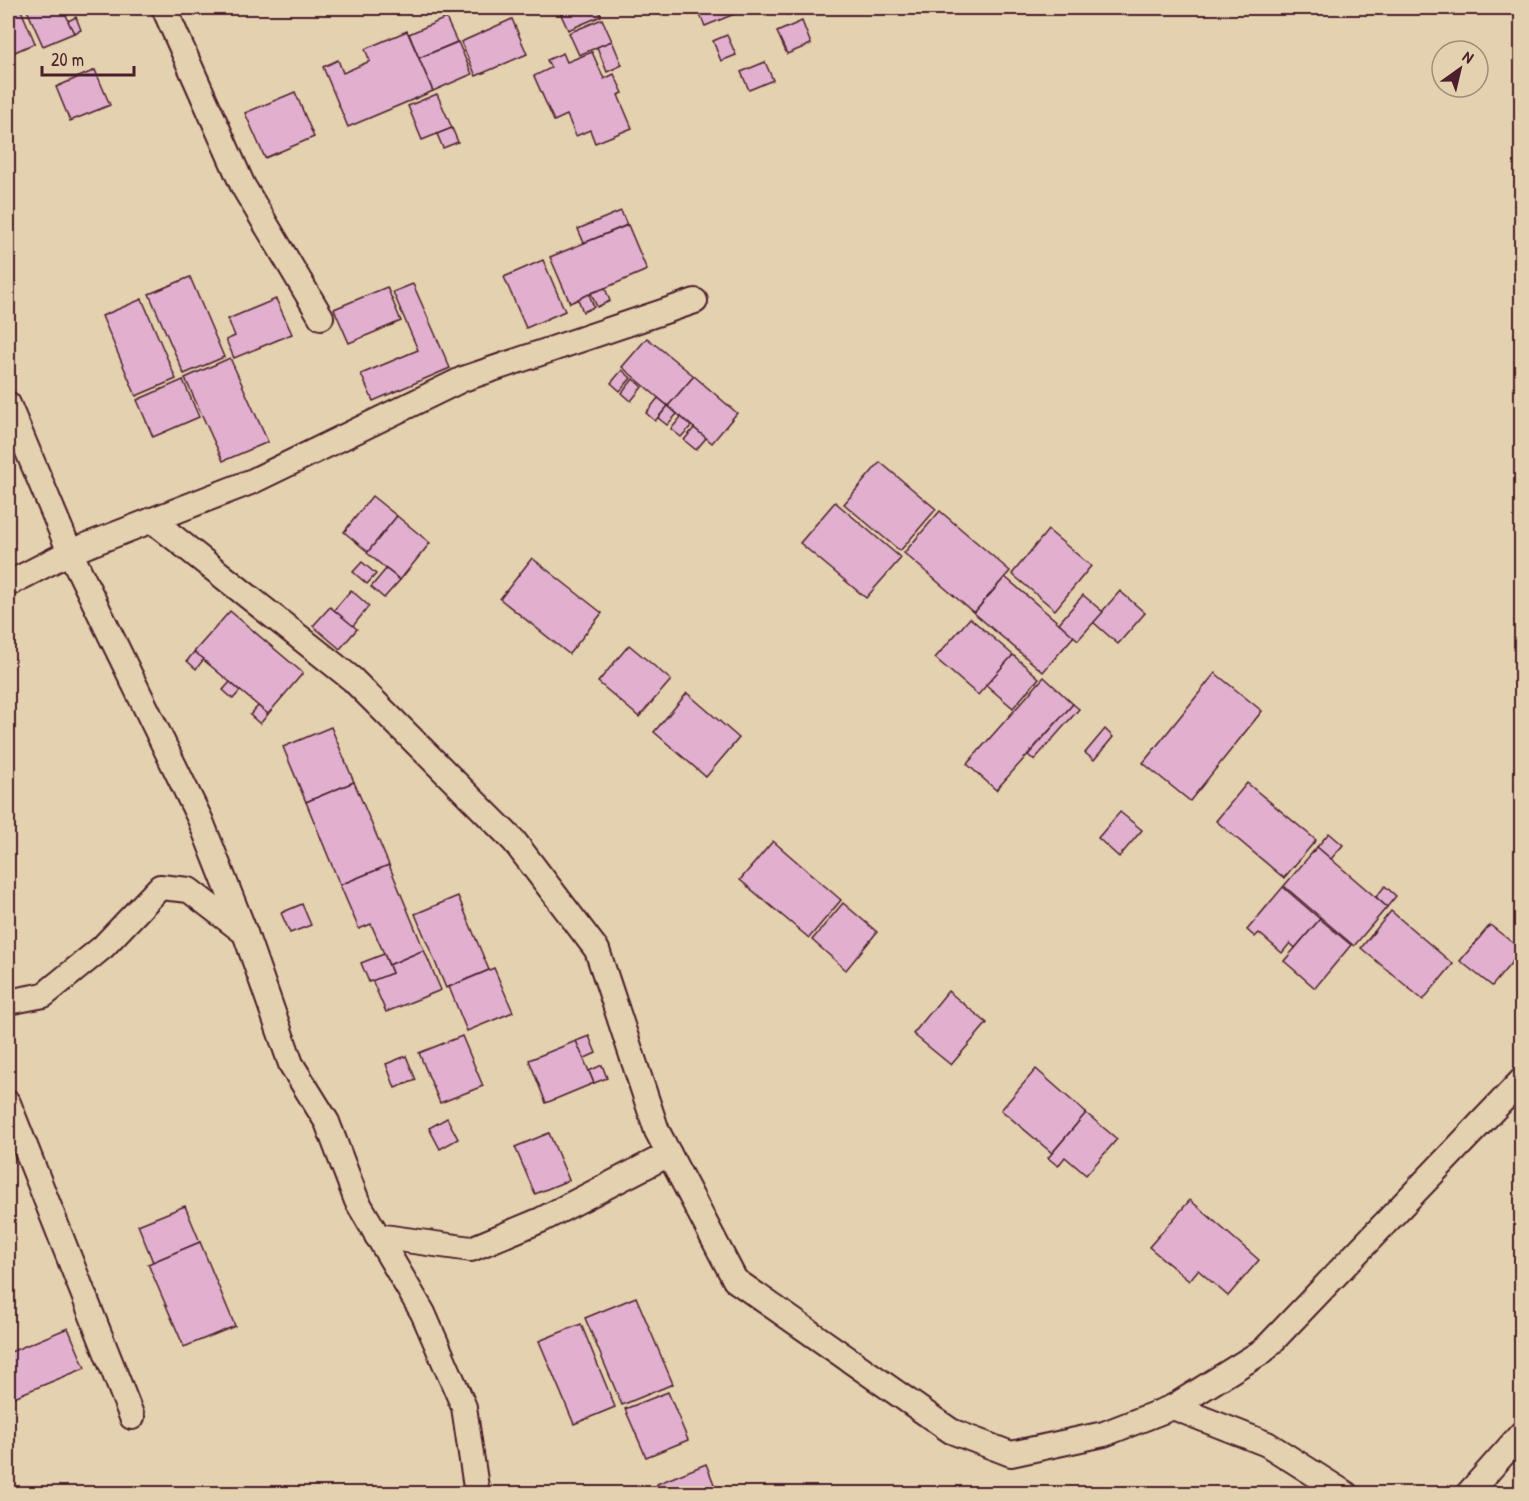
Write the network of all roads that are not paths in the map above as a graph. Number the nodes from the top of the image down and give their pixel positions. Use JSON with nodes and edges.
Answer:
{"nodes":[{"id":1,"x":164,"y":8,"type":"edge"},
{"id":2,"x":695,"y":301,"type":"dead end"},
{"id":3,"x":321,"y":317,"type":"dead end"},
{"id":4,"x":8,"y":404,"type":"edge"},
{"id":5,"x":152,"y":520,"type":"junction"},
{"id":6,"x":70,"y":552,"type":"junction"},
{"id":7,"x":8,"y":584,"type":"edge"},
{"id":8,"x":245,"y":933,"type":"junction"},
{"id":9,"x":8,"y":1002,"type":"edge"},
{"id":10,"x":1521,"y":1080,"type":"edge"},
{"id":11,"x":8,"y":1103,"type":"edge"},
{"id":12,"x":669,"y":1154,"type":"junction"},
{"id":13,"x":377,"y":1236,"type":"junction"},
{"id":14,"x":1173,"y":1407,"type":"junction"},
{"id":15,"x":132,"y":1417,"type":"dead end"},
{"id":16,"x":1521,"y":1433,"type":"edge"},
{"id":17,"x":477,"y":1494,"type":"edge"},
{"id":18,"x":1346,"y":1494,"type":"edge"},
{"id":19,"x":1468,"y":1494,"type":"edge"}],
"edges":[{"from":1,"to":3,"type":"street"},
{"from":2,"to":5,"type":"street"},
{"from":4,"to":6,"type":"street"},
{"from":5,"to":6,"type":"street"},
{"from":5,"to":12,"type":"street"},
{"from":6,"to":7,"type":"street"},
{"from":6,"to":8,"type":"street"},
{"from":8,"to":9,"type":"street"},
{"from":8,"to":13,"type":"street"},
{"from":10,"to":14,"type":"street"},
{"from":11,"to":15,"type":"street"},
{"from":12,"to":13,"type":"street"},
{"from":12,"to":14,"type":"street"},
{"from":13,"to":17,"type":"street"},
{"from":14,"to":18,"type":"street"},
{"from":16,"to":19,"type":"street"}]}
